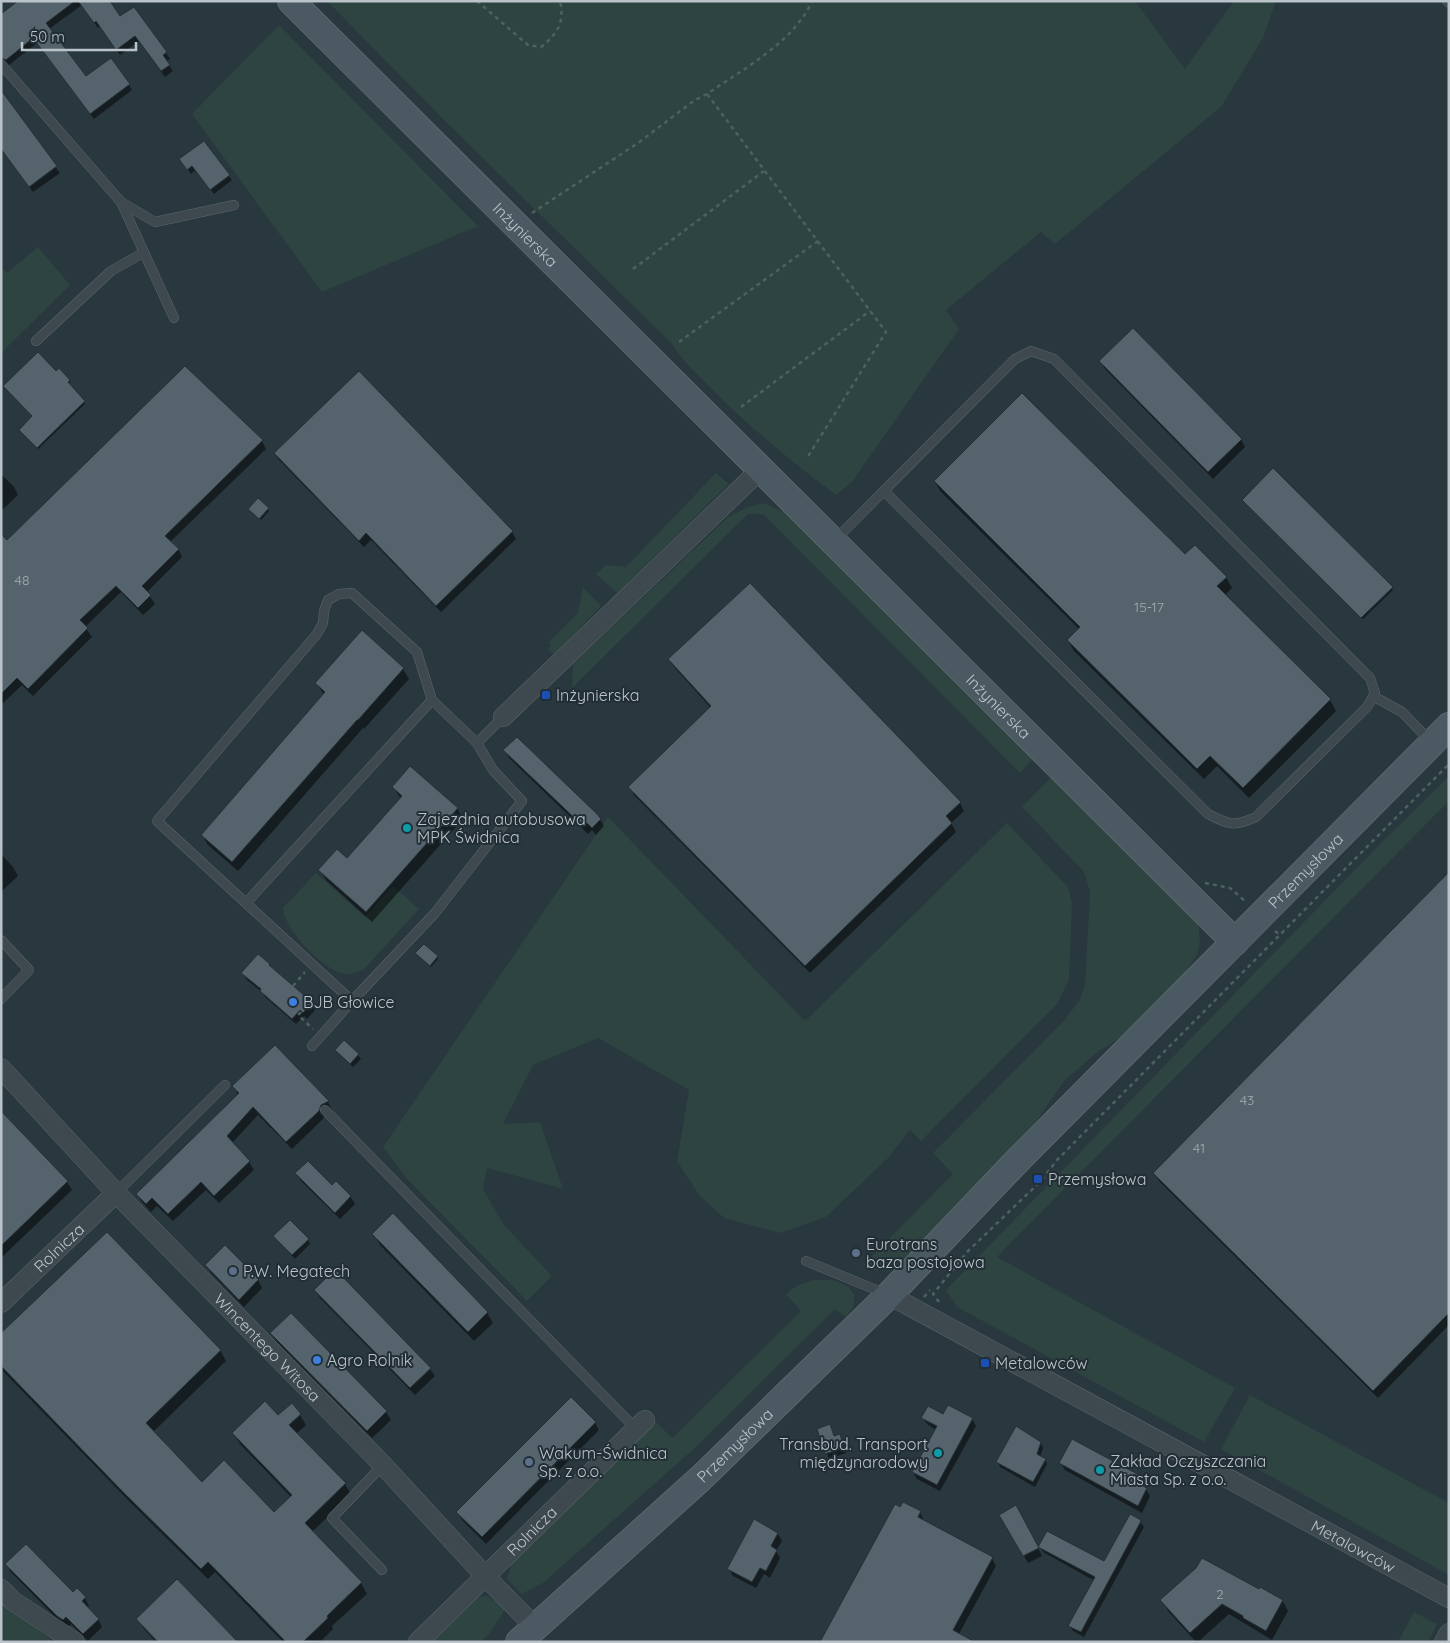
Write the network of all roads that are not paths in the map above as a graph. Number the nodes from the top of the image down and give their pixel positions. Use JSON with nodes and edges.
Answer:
{"nodes":[{"id":1,"x":291,"y":1,"type":"edge"},
{"id":2,"x":1,"y":64,"type":"edge"},
{"id":3,"x":121,"y":202,"type":"junction"},
{"id":4,"x":234,"y":205,"type":"dead end"},
{"id":5,"x":143,"y":253,"type":"junction"},
{"id":6,"x":174,"y":318,"type":"dead end"},
{"id":7,"x":36,"y":341,"type":"dead end"},
{"id":8,"x":760,"y":470,"type":"junction"},
{"id":9,"x":884,"y":491,"type":"junction"},
{"id":10,"x":833,"y":542,"type":"junction"},
{"id":11,"x":1373,"y":696,"type":"junction"},
{"id":12,"x":432,"y":700,"type":"junction"},
{"id":13,"x":503,"y":717,"type":"joint"},
{"id":14,"x":1440,"y":734,"type":"edge"},
{"id":15,"x":477,"y":743,"type":"junction"},
{"id":16,"x":246,"y":903,"type":"junction"},
{"id":17,"x":1,"y":940,"type":"edge"},
{"id":18,"x":1235,"y":942,"type":"junction"},
{"id":19,"x":1,"y":999,"type":"edge"},
{"id":20,"x":352,"y":1001,"type":"junction"},
{"id":21,"x":312,"y":1046,"type":"dead end"},
{"id":22,"x":1,"y":1068,"type":"edge"},
{"id":23,"x":225,"y":1086,"type":"dead end"},
{"id":24,"x":325,"y":1110,"type":"dead end"},
{"id":25,"x":116,"y":1193,"type":"junction"},
{"id":26,"x":806,"y":1261,"type":"dead end"},
{"id":27,"x":888,"y":1295,"type":"junction"},
{"id":28,"x":1,"y":1303,"type":"edge"},
{"id":29,"x":640,"y":1425,"type":"joint"},
{"id":30,"x":383,"y":1465,"type":"junction"},
{"id":31,"x":382,"y":1570,"type":"dead end"},
{"id":32,"x":486,"y":1577,"type":"junction"},
{"id":33,"x":1,"y":1589,"type":"edge"},
{"id":34,"x":1449,"y":1598,"type":"edge"},
{"id":35,"x":1449,"y":1633,"type":"edge"},
{"id":36,"x":527,"y":1634,"type":"edge"},
{"id":37,"x":75,"y":1642,"type":"edge"},
{"id":38,"x":418,"y":1642,"type":"edge"},
{"id":39,"x":1444,"y":1642,"type":"edge"}],
"edges":[{"from":1,"to":8,"type":"street","name":"Inżynierska"},
{"from":2,"to":3,"type":"lane"},
{"from":3,"to":4,"type":"lane"},
{"from":3,"to":5,"type":"lane"},
{"from":5,"to":6,"type":"lane"},
{"from":5,"to":7,"type":"lane"},
{"from":8,"to":10,"type":"street","name":"Inżynierska"},
{"from":8,"to":13,"type":"street"},
{"from":9,"to":10,"type":"lane"},
{"from":9,"to":11,"type":"lane"},
{"from":9,"to":11,"type":"lane"},
{"from":10,"to":18,"type":"street","name":"Inżynierska"},
{"from":11,"to":14,"type":"lane"},
{"from":12,"to":15,"type":"lane"},
{"from":12,"to":16,"type":"lane"},
{"from":12,"to":16,"type":"lane"},
{"from":13,"to":15,"type":"lane"},
{"from":14,"to":18,"type":"street","name":"Przemysłowa"},
{"from":15,"to":20,"type":"lane"},
{"from":16,"to":20,"type":"lane"},
{"from":17,"to":19,"type":"lane"},
{"from":18,"to":27,"type":"street","name":"Przemysłowa"},
{"from":20,"to":21,"type":"lane"},
{"from":22,"to":25,"type":"street","name":"Wincentego Witosa"},
{"from":23,"to":25,"type":"lane"},
{"from":24,"to":29,"type":"lane"},
{"from":25,"to":28,"type":"street","name":"Rolnicza"},
{"from":25,"to":30,"type":"street","name":"Wincentego Witosa"},
{"from":26,"to":27,"type":"lane"},
{"from":27,"to":34,"type":"street","name":"Metalowców"},
{"from":27,"to":36,"type":"street","name":"Przemysłowa"},
{"from":29,"to":32,"type":"street","name":"Rolnicza"},
{"from":30,"to":31,"type":"lane"},
{"from":30,"to":32,"type":"street","name":"Wincentego Witosa"},
{"from":32,"to":36,"type":"street","name":"Wincentego Witosa"},
{"from":32,"to":38,"type":"street","name":"Rolnicza"},
{"from":33,"to":37,"type":"street"},
{"from":35,"to":39,"type":"street"}]}
